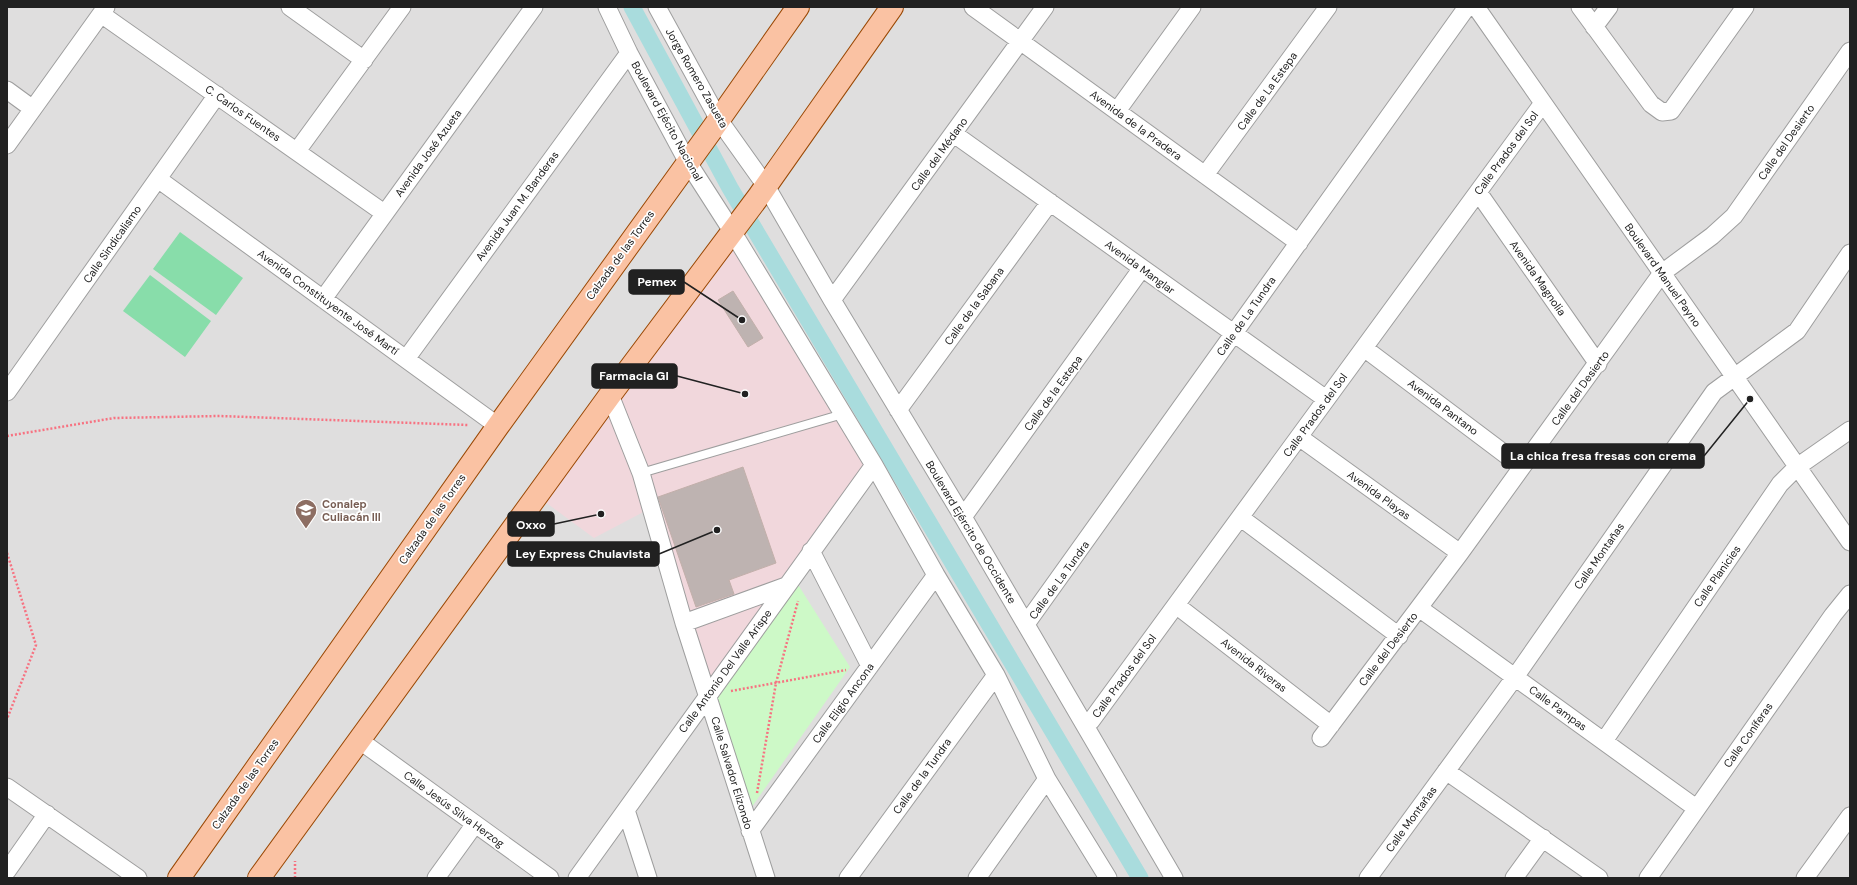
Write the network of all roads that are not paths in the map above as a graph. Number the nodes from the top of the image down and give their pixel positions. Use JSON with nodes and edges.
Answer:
{"nodes":[{"id":1,"x":290,"y":7,"type":"edge"},
{"id":2,"x":402,"y":7,"type":"edge"},
{"id":3,"x":534,"y":7,"type":"edge"},
{"id":4,"x":607,"y":7,"type":"edge"},
{"id":5,"x":798,"y":7,"type":"edge"},
{"id":6,"x":892,"y":7,"type":"edge"},
{"id":7,"x":973,"y":7,"type":"edge"},
{"id":8,"x":1045,"y":7,"type":"edge"},
{"id":9,"x":1192,"y":7,"type":"edge"},
{"id":10,"x":1328,"y":7,"type":"edge"},
{"id":11,"x":1467,"y":7,"type":"edge"},
{"id":12,"x":1476,"y":7,"type":"edge"},
{"id":13,"x":1580,"y":7,"type":"edge"},
{"id":14,"x":1609,"y":7,"type":"edge"},
{"id":15,"x":1745,"y":7,"type":"edge"},
{"id":16,"x":658,"y":8,"type":"edge"},
{"id":17,"x":103,"y":11,"type":"edge"},
{"id":18,"x":1594,"y":27,"type":"junction"},
{"id":19,"x":1020,"y":41,"type":"junction"},
{"id":20,"x":1850,"y":51,"type":"edge"},
{"id":21,"x":629,"y":53,"type":"junction"},
{"id":22,"x":364,"y":60,"type":"junction"},
{"id":23,"x":7,"y":90,"type":"edge"},
{"id":24,"x":217,"y":95,"type":"junction"},
{"id":25,"x":1543,"y":103,"type":"junction"},
{"id":26,"x":33,"y":109,"type":"junction"},
{"id":27,"x":1117,"y":111,"type":"junction"},
{"id":28,"x":716,"y":124,"type":"junction"},
{"id":29,"x":954,"y":134,"type":"junction"},
{"id":30,"x":7,"y":145,"type":"edge"},
{"id":31,"x":297,"y":151,"type":"junction"},
{"id":32,"x":693,"y":154,"type":"junction"},
{"id":33,"x":1205,"y":175,"type":"junction"},
{"id":34,"x":158,"y":179,"type":"junction"},
{"id":35,"x":763,"y":191,"type":"junction"},
{"id":36,"x":1478,"y":192,"type":"junction"},
{"id":37,"x":1050,"y":202,"type":"junction"},
{"id":38,"x":384,"y":213,"type":"junction"},
{"id":39,"x":737,"y":225,"type":"junction"},
{"id":40,"x":1298,"y":243,"type":"junction"},
{"id":41,"x":1850,"y":253,"type":"edge"},
{"id":42,"x":1142,"y":268,"type":"junction"},
{"id":43,"x":1662,"y":273,"type":"junction"},
{"id":44,"x":322,"y":299,"type":"junction"},
{"id":45,"x":832,"y":300,"type":"junction"},
{"id":46,"x":1234,"y":334,"type":"junction"},
{"id":47,"x":1364,"y":348,"type":"junction"},
{"id":48,"x":406,"y":359,"type":"junction"},
{"id":49,"x":1598,"y":364,"type":"junction"},
{"id":50,"x":1734,"y":376,"type":"junction"},
{"id":51,"x":7,"y":392,"type":"edge"},
{"id":52,"x":610,"y":395,"type":"junction"},
{"id":53,"x":1326,"y":399,"type":"junction"},
{"id":54,"x":898,"y":410,"type":"junction"},
{"id":55,"x":843,"y":414,"type":"junction"},
{"id":56,"x":498,"y":426,"type":"junction"},
{"id":57,"x":1850,"y":430,"type":"edge"},
{"id":58,"x":1299,"y":437,"type":"junction"},
{"id":59,"x":874,"y":465,"type":"junction"},
{"id":60,"x":1522,"y":467,"type":"junction"},
{"id":61,"x":1797,"y":467,"type":"junction"},
{"id":62,"x":641,"y":473,"type":"junction"},
{"id":63,"x":963,"y":517,"type":"junction"},
{"id":64,"x":1240,"y":518,"type":"junction"},
{"id":65,"x":1850,"y":542,"type":"edge"},
{"id":66,"x":811,"y":552,"type":"junction"},
{"id":67,"x":1460,"y":553,"type":"junction"},
{"id":68,"x":936,"y":575,"type":"junction"},
{"id":69,"x":793,"y":591,"type":"junction"},
{"id":70,"x":1850,"y":594,"type":"edge"},
{"id":71,"x":1176,"y":604,"type":"junction"},
{"id":72,"x":1419,"y":608,"type":"junction"},
{"id":73,"x":684,"y":623,"type":"junction"},
{"id":74,"x":1026,"y":624,"type":"junction"},
{"id":75,"x":1398,"y":636,"type":"junction"},
{"id":76,"x":870,"y":666,"type":"junction"},
{"id":77,"x":996,"y":674,"type":"junction"},
{"id":78,"x":1515,"y":677,"type":"junction"},
{"id":79,"x":708,"y":695,"type":"junction"},
{"id":80,"x":1085,"y":725,"type":"junction"},
{"id":81,"x":1326,"y":731,"type":"joint"},
{"id":82,"x":359,"y":740,"type":"junction"},
{"id":83,"x":1604,"y":741,"type":"junction"},
{"id":84,"x":1446,"y":771,"type":"junction"},
{"id":85,"x":1047,"y":779,"type":"junction"},
{"id":86,"x":7,"y":787,"type":"edge"},
{"id":87,"x":1696,"y":808,"type":"junction"},
{"id":88,"x":626,"y":810,"type":"junction"},
{"id":89,"x":48,"y":814,"type":"junction"},
{"id":90,"x":1850,"y":816,"type":"edge"},
{"id":91,"x":475,"y":824,"type":"junction"},
{"id":92,"x":750,"y":831,"type":"junction"},
{"id":93,"x":1543,"y":838,"type":"junction"},
{"id":94,"x":7,"y":871,"type":"edge"},
{"id":95,"x":980,"y":876,"type":"edge"},
{"id":96,"x":138,"y":878,"type":"edge"},
{"id":97,"x":179,"y":878,"type":"edge"},
{"id":98,"x":259,"y":878,"type":"edge"},
{"id":99,"x":436,"y":878,"type":"edge"},
{"id":100,"x":550,"y":878,"type":"edge"},
{"id":101,"x":577,"y":878,"type":"edge"},
{"id":102,"x":648,"y":878,"type":"edge"},
{"id":103,"x":766,"y":878,"type":"edge"},
{"id":104,"x":848,"y":878,"type":"edge"},
{"id":105,"x":1108,"y":878,"type":"edge"},
{"id":106,"x":1174,"y":878,"type":"edge"},
{"id":107,"x":1368,"y":878,"type":"edge"},
{"id":108,"x":1514,"y":878,"type":"edge"},
{"id":109,"x":1599,"y":878,"type":"edge"},
{"id":110,"x":1648,"y":878,"type":"edge"},
{"id":111,"x":1805,"y":878,"type":"edge"}],
"edges":[{"from":1,"to":22,"type":"street"},
{"from":2,"to":22,"type":"street"},
{"from":3,"to":38,"type":"street","name":"Avenida José Azueta"},
{"from":4,"to":21,"type":"street","name":"Boulevard Ejécito Nacional"},
{"from":5,"to":28,"type":"main road"},
{"from":6,"to":35,"type":"main road"},
{"from":7,"to":19,"type":"street","name":"Avenida de la Pradera"},
{"from":8,"to":19,"type":"street","name":"Calle del Médano"},
{"from":9,"to":27,"type":"street"},
{"from":10,"to":33,"type":"street","name":"Calle de La Estepa"},
{"from":11,"to":40,"type":"street","name":"Calle de La Tundra"},
{"from":12,"to":25,"type":"street","name":"Boulevard Manuel Payno"},
{"from":13,"to":18,"type":"street"},
{"from":14,"to":18,"type":"street"},
{"from":15,"to":18,"type":"street"},
{"from":16,"to":28,"type":"street","name":"Jorge Romero Zasueta"},
{"from":17,"to":24,"type":"street","name":"C. Carlos Fuentes"},
{"from":17,"to":26,"type":"street"},
{"from":19,"to":27,"type":"street","name":"Avenida de la Pradera"},
{"from":19,"to":29,"type":"street","name":"Calle del Médano"},
{"from":20,"to":43,"type":"street","name":"Calle del Desierto"},
{"from":21,"to":32,"type":"street","name":"Boulevard Ejécito Nacional"},
{"from":21,"to":48,"type":"street","name":"Avenida Juan M. Banderas"},
{"from":22,"to":31,"type":"street"},
{"from":23,"to":26,"type":"street"},
{"from":24,"to":31,"type":"street","name":"C. Carlos Fuentes"},
{"from":24,"to":34,"type":"street","name":"Calle Sindicalismo"},
{"from":25,"to":36,"type":"street","name":"Calle Prados del Sol"},
{"from":25,"to":43,"type":"street","name":"Boulevard Manuel Payno"},
{"from":26,"to":30,"type":"street"},
{"from":27,"to":33,"type":"street","name":"Avenida de la Pradera"},
{"from":28,"to":32,"type":"main road","name":"Calzada de las Torres"},
{"from":28,"to":35,"type":"street","name":"Jorge Romero Zasueta"},
{"from":29,"to":37,"type":"street","name":"Avenida Manglar"},
{"from":29,"to":45,"type":"street","name":"Calle del Médano"},
{"from":31,"to":38,"type":"street","name":"C. Carlos Fuentes"},
{"from":32,"to":39,"type":"street","name":"Boulevard Ejécito Nacional"},
{"from":32,"to":56,"type":"main road","name":"Calzada de las Torres"},
{"from":33,"to":40,"type":"street","name":"Avenida de la Pradera"},
{"from":34,"to":44,"type":"street","name":"Avenida Constituyente José Martí"},
{"from":34,"to":51,"type":"street","name":"Calle Sindicalismo"},
{"from":35,"to":39,"type":"main road"},
{"from":35,"to":45,"type":"street","name":"Boulevard Ejército de Occidente"},
{"from":36,"to":47,"type":"street","name":"Calle Prados del Sol"},
{"from":36,"to":49,"type":"street","name":"Avenida Magnolia"},
{"from":37,"to":42,"type":"street","name":"Avenida Manglar"},
{"from":37,"to":54,"type":"street","name":"Calle de la Sabana"},
{"from":38,"to":44,"type":"street","name":"Avenida José Azueta"},
{"from":39,"to":52,"type":"main road"},
{"from":39,"to":55,"type":"street"},
{"from":40,"to":46,"type":"street","name":"Calle de La Tundra"},
{"from":41,"to":50,"type":"street","name":"Calle Montañas"},
{"from":42,"to":46,"type":"street","name":"Avenida Manglar"},
{"from":42,"to":63,"type":"street","name":"Calle de la Estepa"},
{"from":43,"to":49,"type":"street","name":"Calle del Desierto"},
{"from":43,"to":50,"type":"street","name":"Boulevard Manuel Payno"},
{"from":44,"to":48,"type":"street","name":"Avenida Constituyente José Martí"},
{"from":45,"to":54,"type":"street","name":"Boulevard Ejército de Occidente"},
{"from":46,"to":53,"type":"street","name":"Avenida Manglar"},
{"from":46,"to":74,"type":"street","name":"Calle de La Tundra"},
{"from":47,"to":53,"type":"street","name":"Calle Prados del Sol"},
{"from":47,"to":60,"type":"street","name":"Avenida Pantano"},
{"from":48,"to":56,"type":"street","name":"Avenida Constituyente José Martí"},
{"from":49,"to":60,"type":"street","name":"Calle del Desierto"},
{"from":50,"to":61,"type":"street","name":"Boulevard Manuel Payno"},
{"from":50,"to":78,"type":"street","name":"Calle Montañas"},
{"from":52,"to":62,"type":"street","name":"Calle Salvador Elizondo"},
{"from":52,"to":82,"type":"main road"},
{"from":53,"to":58,"type":"street","name":"Calle Prados del Sol"},
{"from":54,"to":63,"type":"street","name":"Boulevard Ejército de Occidente"},
{"from":55,"to":59,"type":"street"},
{"from":55,"to":62,"type":"lane"},
{"from":56,"to":97,"type":"main road","name":"Calzada de las Torres"},
{"from":57,"to":61,"type":"street","name":"Calle Planicies"},
{"from":58,"to":64,"type":"street","name":"Calle Prados del Sol"},
{"from":58,"to":67,"type":"street","name":"Avenida Playas"},
{"from":59,"to":66,"type":"street","name":"Calle Antonio Del Valle Arispe"},
{"from":59,"to":68,"type":"street"},
{"from":60,"to":67,"type":"street","name":"Calle del Desierto"},
{"from":61,"to":65,"type":"street","name":"Boulevard Manuel Payno"},
{"from":61,"to":83,"type":"street","name":"Calle Planicies"},
{"from":62,"to":73,"type":"street","name":"Calle Salvador Elizondo"},
{"from":63,"to":74,"type":"street","name":"Boulevard Ejército de Occidente"},
{"from":64,"to":71,"type":"street","name":"Calle Prados del Sol"},
{"from":64,"to":75,"type":"street"},
{"from":66,"to":69,"type":"street","name":"Calle Antonio Del Valle Arispe"},
{"from":66,"to":76,"type":"street"},
{"from":67,"to":72,"type":"street","name":"Calle del Desierto"},
{"from":68,"to":76,"type":"street","name":"Calle Eligio Ancona"},
{"from":68,"to":77,"type":"street"},
{"from":69,"to":73,"type":"street"},
{"from":69,"to":79,"type":"street","name":"Calle Antonio Del Valle Arispe"},
{"from":70,"to":87,"type":"street","name":"Calle Coníferas"},
{"from":71,"to":80,"type":"street","name":"Calle Prados del Sol"},
{"from":71,"to":81,"type":"street","name":"Avenida Riveras"},
{"from":72,"to":75,"type":"street","name":"Calle del Desierto"},
{"from":72,"to":78,"type":"street","name":"Calle Pampas"},
{"from":73,"to":79,"type":"street","name":"Calle Salvador Elizondo"},
{"from":74,"to":80,"type":"street","name":"Boulevard Ejército de Occidente"},
{"from":75,"to":81,"type":"street","name":"Calle del Desierto"},
{"from":76,"to":92,"type":"street","name":"Calle Eligio Ancona"},
{"from":77,"to":85,"type":"street"},
{"from":77,"to":104,"type":"street","name":"Calle de la Tundra"},
{"from":78,"to":83,"type":"street","name":"Calle Pampas"},
{"from":78,"to":84,"type":"street","name":"Calle Montañas"},
{"from":79,"to":88,"type":"street","name":"Calle Antonio Del Valle Arispe"},
{"from":79,"to":92,"type":"street","name":"Calle Salvador Elizondo"},
{"from":80,"to":106,"type":"street","name":"Boulevard Ejército de Occidente"},
{"from":82,"to":91,"type":"street","name":"Calle Jesús Silva Herzog"},
{"from":82,"to":98,"type":"main road"},
{"from":83,"to":87,"type":"street","name":"Calle Pampas"},
{"from":84,"to":93,"type":"street"},
{"from":84,"to":107,"type":"street","name":"Calle Montañas"},
{"from":85,"to":95,"type":"street"},
{"from":85,"to":105,"type":"street"},
{"from":86,"to":89,"type":"street"},
{"from":87,"to":110,"type":"street","name":"Calle Coníferas"},
{"from":88,"to":101,"type":"street","name":"Calle Antonio Del Valle Arispe"},
{"from":88,"to":102,"type":"street"},
{"from":89,"to":94,"type":"street"},
{"from":89,"to":96,"type":"street"},
{"from":90,"to":111,"type":"street"},
{"from":91,"to":99,"type":"street"},
{"from":91,"to":100,"type":"street","name":"Calle Jesús Silva Herzog"},
{"from":92,"to":103,"type":"street","name":"Calle Salvador Elizondo"},
{"from":93,"to":108,"type":"street"},
{"from":93,"to":109,"type":"street"}]}
